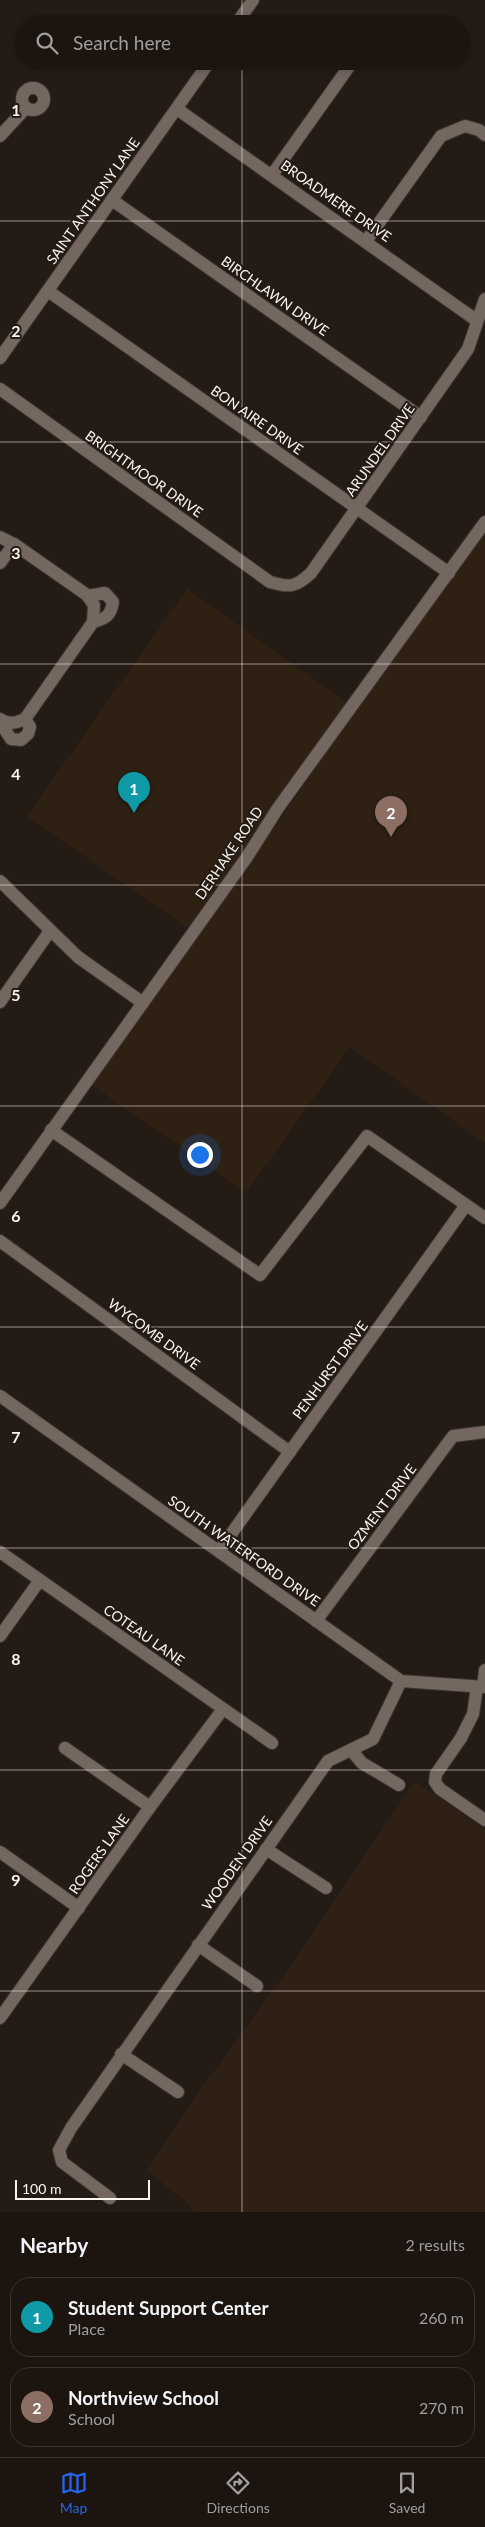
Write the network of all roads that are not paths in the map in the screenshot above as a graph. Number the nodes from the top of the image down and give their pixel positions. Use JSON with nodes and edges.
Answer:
{"nodes":[{"id":1,"x":253,"y":0,"type":"edge"},
{"id":2,"x":242,"y":15,"type":"edge"},
{"id":3,"x":204,"y":70,"type":"edge"},
{"id":4,"x":347,"y":70,"type":"edge"},
{"id":5,"x":26,"y":108,"type":"dead end"},
{"id":6,"x":177,"y":109,"type":"junction"},
{"id":7,"x":485,"y":135,"type":"edge"},
{"id":8,"x":0,"y":136,"type":"edge"},
{"id":9,"x":272,"y":175,"type":"junction"},
{"id":10,"x":112,"y":200,"type":"junction"},
{"id":11,"x":366,"y":241,"type":"junction"},
{"id":12,"x":48,"y":291,"type":"junction"},
{"id":13,"x":485,"y":299,"type":"edge"},
{"id":14,"x":476,"y":320,"type":"junction"},
{"id":15,"x":0,"y":358,"type":"edge"},
{"id":16,"x":0,"y":390,"type":"edge"},
{"id":17,"x":421,"y":417,"type":"junction"},
{"id":18,"x":357,"y":509,"type":"junction"},
{"id":19,"x":485,"y":522,"type":"edge"},
{"id":20,"x":0,"y":537,"type":"edge"},
{"id":21,"x":14,"y":544,"type":"junction"},
{"id":22,"x":0,"y":563,"type":"edge"},
{"id":23,"x":449,"y":573,"type":"junction"},
{"id":24,"x":270,"y":582,"type":"joint"},
{"id":25,"x":91,"y":601,"type":"junction"},
{"id":26,"x":93,"y":622,"type":"junction"},
{"id":27,"x":25,"y":719,"type":"junction"},
{"id":28,"x":3,"y":721,"type":"edge"},
{"id":29,"x":0,"y":881,"type":"edge"},
{"id":30,"x":50,"y":931,"type":"junction"},
{"id":31,"x":0,"y":1002,"type":"edge"},
{"id":32,"x":143,"y":1003,"type":"junction"},
{"id":33,"x":51,"y":1130,"type":"junction"},
{"id":34,"x":2,"y":1196,"type":"edge"},
{"id":35,"x":466,"y":1205,"type":"junction"},
{"id":36,"x":485,"y":1218,"type":"edge"},
{"id":37,"x":0,"y":1241,"type":"edge"},
{"id":38,"x":0,"y":1396,"type":"edge"},
{"id":39,"x":485,"y":1432,"type":"edge"},
{"id":40,"x":290,"y":1452,"type":"junction"},
{"id":41,"x":219,"y":1551,"type":"junction"},
{"id":42,"x":0,"y":1552,"type":"edge"},
{"id":43,"x":40,"y":1580,"type":"junction"},
{"id":44,"x":316,"y":1621,"type":"junction"},
{"id":45,"x":0,"y":1636,"type":"edge"},
{"id":46,"x":485,"y":1670,"type":"edge"},
{"id":47,"x":401,"y":1681,"type":"junction"},
{"id":48,"x":482,"y":1687,"type":"edge"},
{"id":49,"x":223,"y":1709,"type":"junction"},
{"id":50,"x":272,"y":1743,"type":"dead end"},
{"id":51,"x":65,"y":1748,"type":"dead end"},
{"id":52,"x":351,"y":1750,"type":"junction"},
{"id":53,"x":399,"y":1785,"type":"dead end"},
{"id":54,"x":150,"y":1807,"type":"junction"},
{"id":55,"x":485,"y":1820,"type":"edge"},
{"id":56,"x":266,"y":1849,"type":"junction"},
{"id":57,"x":0,"y":1852,"type":"edge"},
{"id":58,"x":326,"y":1888,"type":"dead end"},
{"id":59,"x":79,"y":1908,"type":"junction"},
{"id":60,"x":198,"y":1945,"type":"junction"},
{"id":61,"x":257,"y":1986,"type":"dead end"},
{"id":62,"x":5,"y":2002,"type":"edge"},
{"id":63,"x":0,"y":2018,"type":"edge"},
{"id":64,"x":121,"y":2054,"type":"junction"},
{"id":65,"x":178,"y":2092,"type":"dead end"},
{"id":66,"x":110,"y":2198,"type":"dead end"}],
"edges":[{"from":1,"to":2,"type":"street"},
{"from":3,"to":6,"type":"street","name":"SAINT ANTHONY LANE"},
{"from":4,"to":9,"type":"street"},
{"from":5,"to":8,"type":"street"},
{"from":6,"to":9,"type":"street","name":"BROADMERE DRIVE"},
{"from":6,"to":10,"type":"street","name":"SAINT ANTHONY LANE"},
{"from":7,"to":11,"type":"street"},
{"from":9,"to":11,"type":"street","name":"BROADMERE DRIVE"},
{"from":10,"to":12,"type":"street","name":"SAINT ANTHONY LANE"},
{"from":10,"to":17,"type":"street","name":"BIRCHLAWN DRIVE"},
{"from":11,"to":14,"type":"street","name":"BROADMERE DRIVE"},
{"from":12,"to":15,"type":"street","name":"SAINT ANTHONY LANE"},
{"from":12,"to":18,"type":"street","name":"BON AIRE DRIVE"},
{"from":13,"to":14,"type":"street","name":"ARUNDEL DRIVE"},
{"from":14,"to":17,"type":"street","name":"ARUNDEL DRIVE"},
{"from":16,"to":24,"type":"street","name":"BRIGHTMOOR DRIVE"},
{"from":17,"to":18,"type":"street","name":"ARUNDEL DRIVE"},
{"from":18,"to":23,"type":"street","name":"BON AIRE DRIVE"},
{"from":18,"to":24,"type":"street","name":"ARUNDEL DRIVE"},
{"from":19,"to":23,"type":"street","name":"DERHAKE ROAD"},
{"from":20,"to":21,"type":"street"},
{"from":21,"to":22,"type":"street"},
{"from":21,"to":25,"type":"street"},
{"from":23,"to":32,"type":"street","name":"DERHAKE ROAD"},
{"from":25,"to":26,"type":"street"},
{"from":25,"to":26,"type":"street"},
{"from":26,"to":27,"type":"street"},
{"from":27,"to":28,"type":"street"},
{"from":27,"to":28,"type":"street"},
{"from":29,"to":30,"type":"street"},
{"from":30,"to":31,"type":"street"},
{"from":30,"to":32,"type":"street"},
{"from":32,"to":33,"type":"street","name":"DERHAKE ROAD"},
{"from":33,"to":34,"type":"street","name":"DERHAKE ROAD"},
{"from":33,"to":35,"type":"street"},
{"from":35,"to":36,"type":"street"},
{"from":35,"to":40,"type":"street","name":"PENHURST DRIVE"},
{"from":37,"to":40,"type":"street","name":"WYCOMB DRIVE"},
{"from":38,"to":41,"type":"street","name":"SOUTH WATERFORD DRIVE"},
{"from":39,"to":44,"type":"street","name":"OZMENT DRIVE"},
{"from":40,"to":41,"type":"street","name":"PENHURST DRIVE"},
{"from":41,"to":44,"type":"street","name":"SOUTH WATERFORD DRIVE"},
{"from":42,"to":43,"type":"street","name":"COTEAU LANE"},
{"from":43,"to":45,"type":"street"},
{"from":43,"to":49,"type":"street","name":"COTEAU LANE"},
{"from":44,"to":47,"type":"street","name":"SOUTH WATERFORD DRIVE"},
{"from":46,"to":48,"type":"street"},
{"from":47,"to":48,"type":"street"},
{"from":47,"to":52,"type":"street","name":"WOODEN DRIVE"},
{"from":48,"to":55,"type":"street"},
{"from":49,"to":50,"type":"street","name":"COTEAU LANE"},
{"from":49,"to":54,"type":"street","name":"ROGERS LANE"},
{"from":51,"to":54,"type":"street"},
{"from":52,"to":53,"type":"street"},
{"from":52,"to":56,"type":"street","name":"WOODEN DRIVE"},
{"from":54,"to":59,"type":"street","name":"ROGERS LANE"},
{"from":56,"to":58,"type":"street"},
{"from":56,"to":60,"type":"street","name":"WOODEN DRIVE"},
{"from":57,"to":59,"type":"street"},
{"from":59,"to":62,"type":"street","name":"ROGERS LANE"},
{"from":60,"to":61,"type":"street"},
{"from":60,"to":64,"type":"street","name":"WOODEN DRIVE"},
{"from":62,"to":63,"type":"street","name":"ROGERS LANE"},
{"from":64,"to":65,"type":"street"},
{"from":64,"to":66,"type":"street","name":"WOODEN DRIVE"}]}
